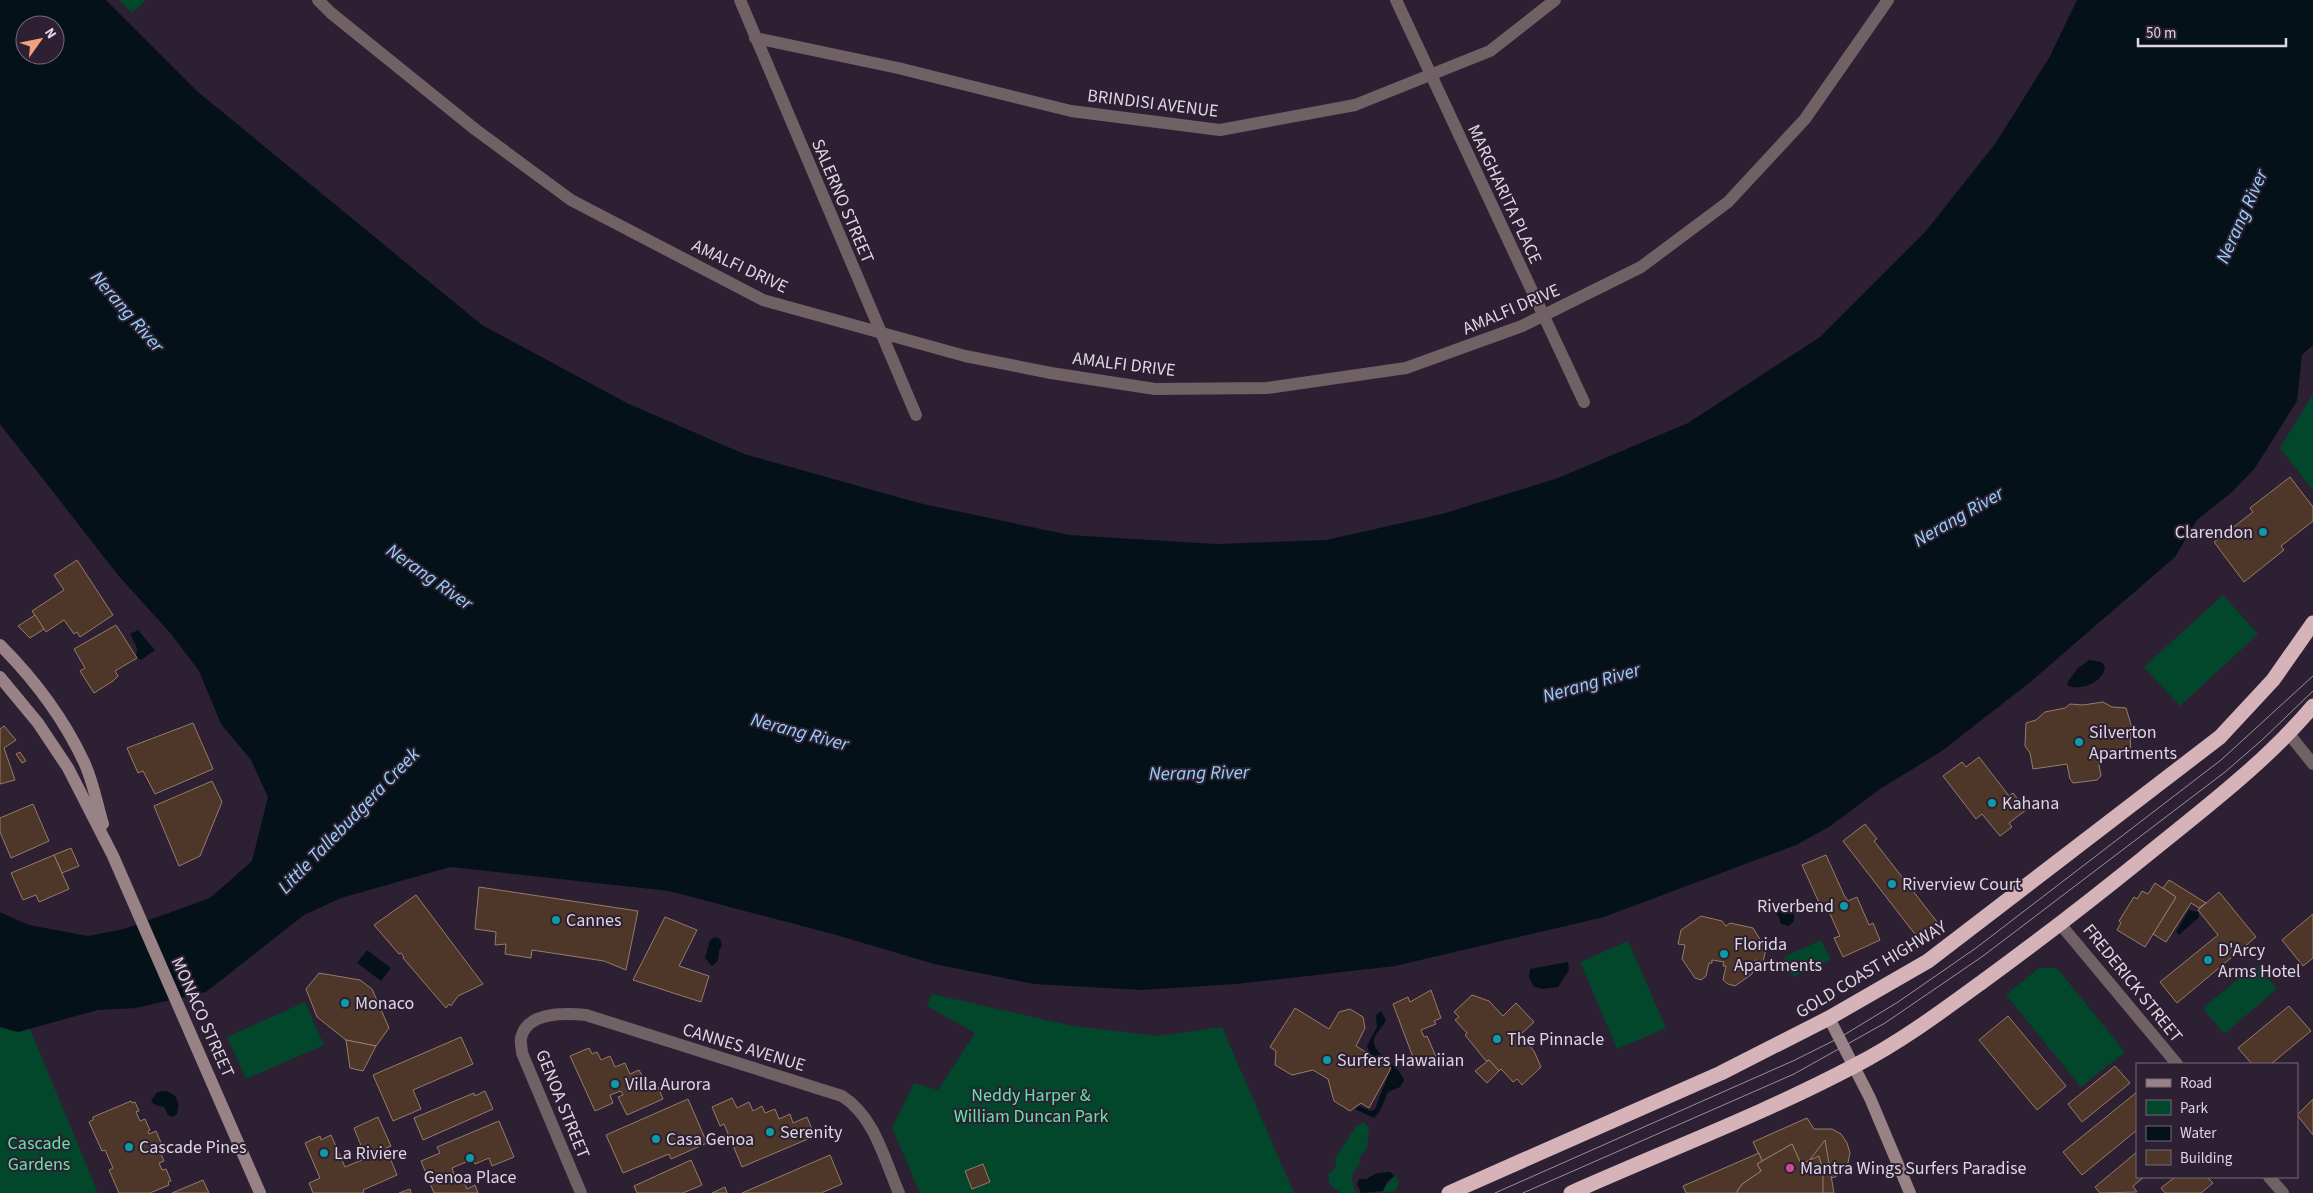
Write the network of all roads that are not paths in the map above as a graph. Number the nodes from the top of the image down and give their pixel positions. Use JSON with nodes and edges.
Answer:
{"nodes":[{"id":1,"x":318,"y":0,"type":"edge"},
{"id":2,"x":740,"y":0,"type":"edge"},
{"id":3,"x":1396,"y":0,"type":"edge"},
{"id":4,"x":1555,"y":0,"type":"edge"},
{"id":5,"x":1888,"y":0,"type":"edge"},
{"id":6,"x":755,"y":38,"type":"junction"},
{"id":7,"x":1430,"y":75,"type":"junction"},
{"id":8,"x":1543,"y":316,"type":"junction"},
{"id":9,"x":882,"y":335,"type":"junction"},
{"id":10,"x":1584,"y":402,"type":"dead end"},
{"id":11,"x":916,"y":415,"type":"dead end"},
{"id":12,"x":2313,"y":623,"type":"edge"},
{"id":13,"x":0,"y":645,"type":"edge"},
{"id":14,"x":0,"y":677,"type":"edge"},
{"id":15,"x":2313,"y":706,"type":"edge"},
{"id":16,"x":2289,"y":734,"type":"junction"},
{"id":17,"x":2313,"y":764,"type":"edge"},
{"id":18,"x":113,"y":856,"type":"junction"},
{"id":19,"x":2062,"y":924,"type":"junction"},
{"id":20,"x":1829,"y":1018,"type":"junction"},
{"id":21,"x":526,"y":1028,"type":"joint"},
{"id":22,"x":2176,"y":1063,"type":"edge"},
{"id":23,"x":1854,"y":1066,"type":"junction"},
{"id":24,"x":2270,"y":1178,"type":"edge"},
{"id":25,"x":260,"y":1193,"type":"edge"},
{"id":26,"x":581,"y":1193,"type":"edge"},
{"id":27,"x":898,"y":1193,"type":"edge"},
{"id":28,"x":1449,"y":1193,"type":"edge"},
{"id":29,"x":1571,"y":1193,"type":"edge"},
{"id":30,"x":1910,"y":1193,"type":"edge"},
{"id":31,"x":2283,"y":1193,"type":"edge"}],
"edges":[{"from":1,"to":9,"type":"street","name":"AMALFI DRIVE"},
{"from":2,"to":6,"type":"street","name":"SALERNO STREET"},
{"from":3,"to":7,"type":"street","name":"MARGHARITA PLACE"},
{"from":4,"to":7,"type":"street","name":"BRINDISI AVENUE"},
{"from":5,"to":8,"type":"street","name":"AMALFI DRIVE"},
{"from":6,"to":7,"type":"street","name":"BRINDISI AVENUE"},
{"from":6,"to":9,"type":"street","name":"SALERNO STREET"},
{"from":7,"to":8,"type":"street","name":"MARGHARITA PLACE"},
{"from":8,"to":9,"type":"street","name":"AMALFI DRIVE"},
{"from":8,"to":10,"type":"street","name":"MARGHARITA PLACE"},
{"from":9,"to":11,"type":"street","name":"SALERNO STREET"},
{"from":12,"to":20,"type":"highway","name":"GOLD COAST HIGHWAY"},
{"from":13,"to":18,"type":"street","name":"MONACO STREET"},
{"from":14,"to":18,"type":"street","name":"MONACO STREET"},
{"from":15,"to":16,"type":"highway"},
{"from":16,"to":17,"type":"street"},
{"from":16,"to":19,"type":"highway"},
{"from":18,"to":25,"type":"street","name":"MONACO STREET"},
{"from":19,"to":22,"type":"street","name":"FREDERICK STREET"},
{"from":19,"to":23,"type":"highway"},
{"from":20,"to":23,"type":"street"},
{"from":20,"to":28,"type":"highway","name":"GOLD COAST HIGHWAY"},
{"from":21,"to":26,"type":"street","name":"GENOA STREET"},
{"from":21,"to":27,"type":"street","name":"CANNES AVENUE"},
{"from":23,"to":29,"type":"highway"},
{"from":23,"to":30,"type":"street"},
{"from":24,"to":31,"type":"street"}]}
